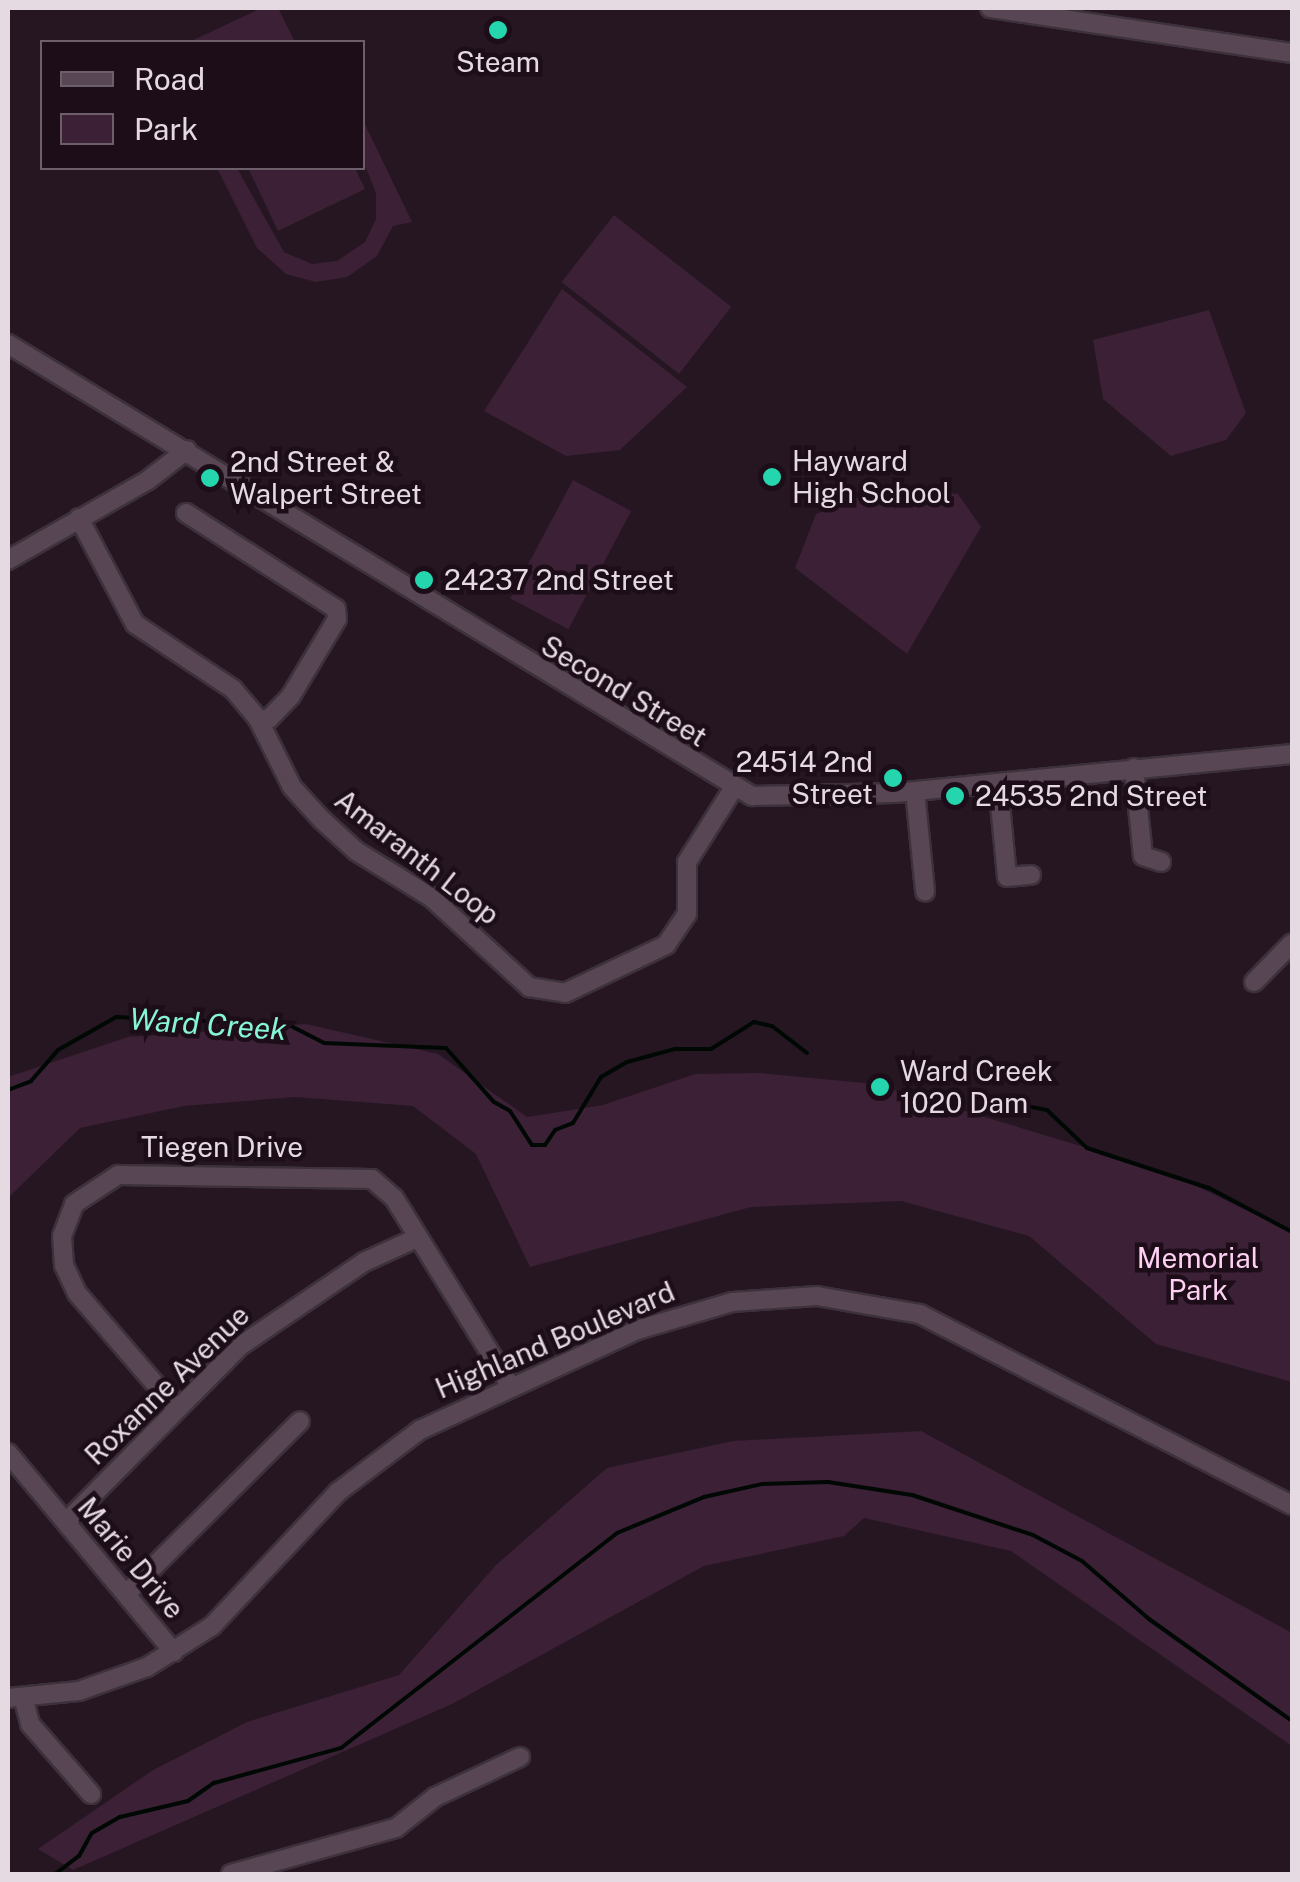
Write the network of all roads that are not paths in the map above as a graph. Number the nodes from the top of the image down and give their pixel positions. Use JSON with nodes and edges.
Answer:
{"nodes":[{"id":1,"x":990,"y":8,"type":"edge"},
{"id":2,"x":1132,"y":8,"type":"edge"},
{"id":3,"x":1018,"y":10,"type":"edge"},
{"id":4,"x":1121,"y":21,"type":"edge"},
{"id":5,"x":1292,"y":53,"type":"edge"},
{"id":6,"x":8,"y":344,"type":"edge"},
{"id":7,"x":187,"y":450,"type":"junction"},
{"id":8,"x":186,"y":513,"type":"dead end"},
{"id":9,"x":80,"y":518,"type":"junction"},
{"id":10,"x":8,"y":560,"type":"edge"},
{"id":11,"x":258,"y":719,"type":"junction"},
{"id":12,"x":1292,"y":754,"type":"edge"},
{"id":13,"x":1134,"y":768,"type":"junction"},
{"id":14,"x":998,"y":783,"type":"junction"},
{"id":15,"x":732,"y":789,"type":"junction"},
{"id":16,"x":914,"y":791,"type":"junction"},
{"id":17,"x":1161,"y":862,"type":"dead end"},
{"id":18,"x":1032,"y":874,"type":"dead end"},
{"id":19,"x":925,"y":892,"type":"dead end"},
{"id":20,"x":1292,"y":943,"type":"edge"},
{"id":21,"x":1254,"y":982,"type":"dead end"},
{"id":22,"x":417,"y":1238,"type":"junction"},
{"id":23,"x":511,"y":1387,"type":"junction"},
{"id":24,"x":175,"y":1407,"type":"junction"},
{"id":25,"x":300,"y":1422,"type":"dead end"},
{"id":26,"x":8,"y":1453,"type":"edge"},
{"id":27,"x":1292,"y":1505,"type":"edge"},
{"id":28,"x":66,"y":1522,"type":"junction"},
{"id":29,"x":126,"y":1594,"type":"junction"},
{"id":30,"x":174,"y":1652,"type":"junction"},
{"id":31,"x":15,"y":1697,"type":"edge"},
{"id":32,"x":520,"y":1757,"type":"dead end"},
{"id":33,"x":91,"y":1794,"type":"dead end"},
{"id":34,"x":232,"y":1874,"type":"edge"}],
"edges":[{"from":1,"to":3,"type":"street"},
{"from":2,"to":4,"type":"street"},
{"from":3,"to":4,"type":"street"},
{"from":4,"to":5,"type":"street"},
{"from":6,"to":7,"type":"street","name":"Second Street"},
{"from":7,"to":9,"type":"street"},
{"from":7,"to":15,"type":"street","name":"Second Street"},
{"from":8,"to":11,"type":"street"},
{"from":9,"to":10,"type":"street"},
{"from":9,"to":11,"type":"street","name":"Amaranth Loop"},
{"from":11,"to":15,"type":"street","name":"Amaranth Loop"},
{"from":12,"to":13,"type":"street","name":"Second Street"},
{"from":13,"to":14,"type":"street","name":"Second Street"},
{"from":13,"to":17,"type":"street"},
{"from":14,"to":16,"type":"street","name":"Second Street"},
{"from":14,"to":18,"type":"street"},
{"from":15,"to":16,"type":"street","name":"Second Street"},
{"from":16,"to":19,"type":"street"},
{"from":20,"to":21,"type":"street"},
{"from":22,"to":23,"type":"street","name":"Tiegen Drive"},
{"from":22,"to":24,"type":"street","name":"Roxanne Avenue"},
{"from":22,"to":24,"type":"street","name":"Tiegen Drive"},
{"from":23,"to":27,"type":"street","name":"Highland Boulevard"},
{"from":23,"to":30,"type":"street","name":"Highland Boulevard"},
{"from":24,"to":28,"type":"street","name":"Roxanne Avenue"},
{"from":25,"to":29,"type":"street"},
{"from":26,"to":28,"type":"street","name":"Marie Drive"},
{"from":28,"to":29,"type":"street","name":"Marie Drive"},
{"from":29,"to":30,"type":"street","name":"Marie Drive"},
{"from":30,"to":31,"type":"street","name":"Highland Boulevard"},
{"from":31,"to":33,"type":"street"},
{"from":32,"to":34,"type":"street"}]}
